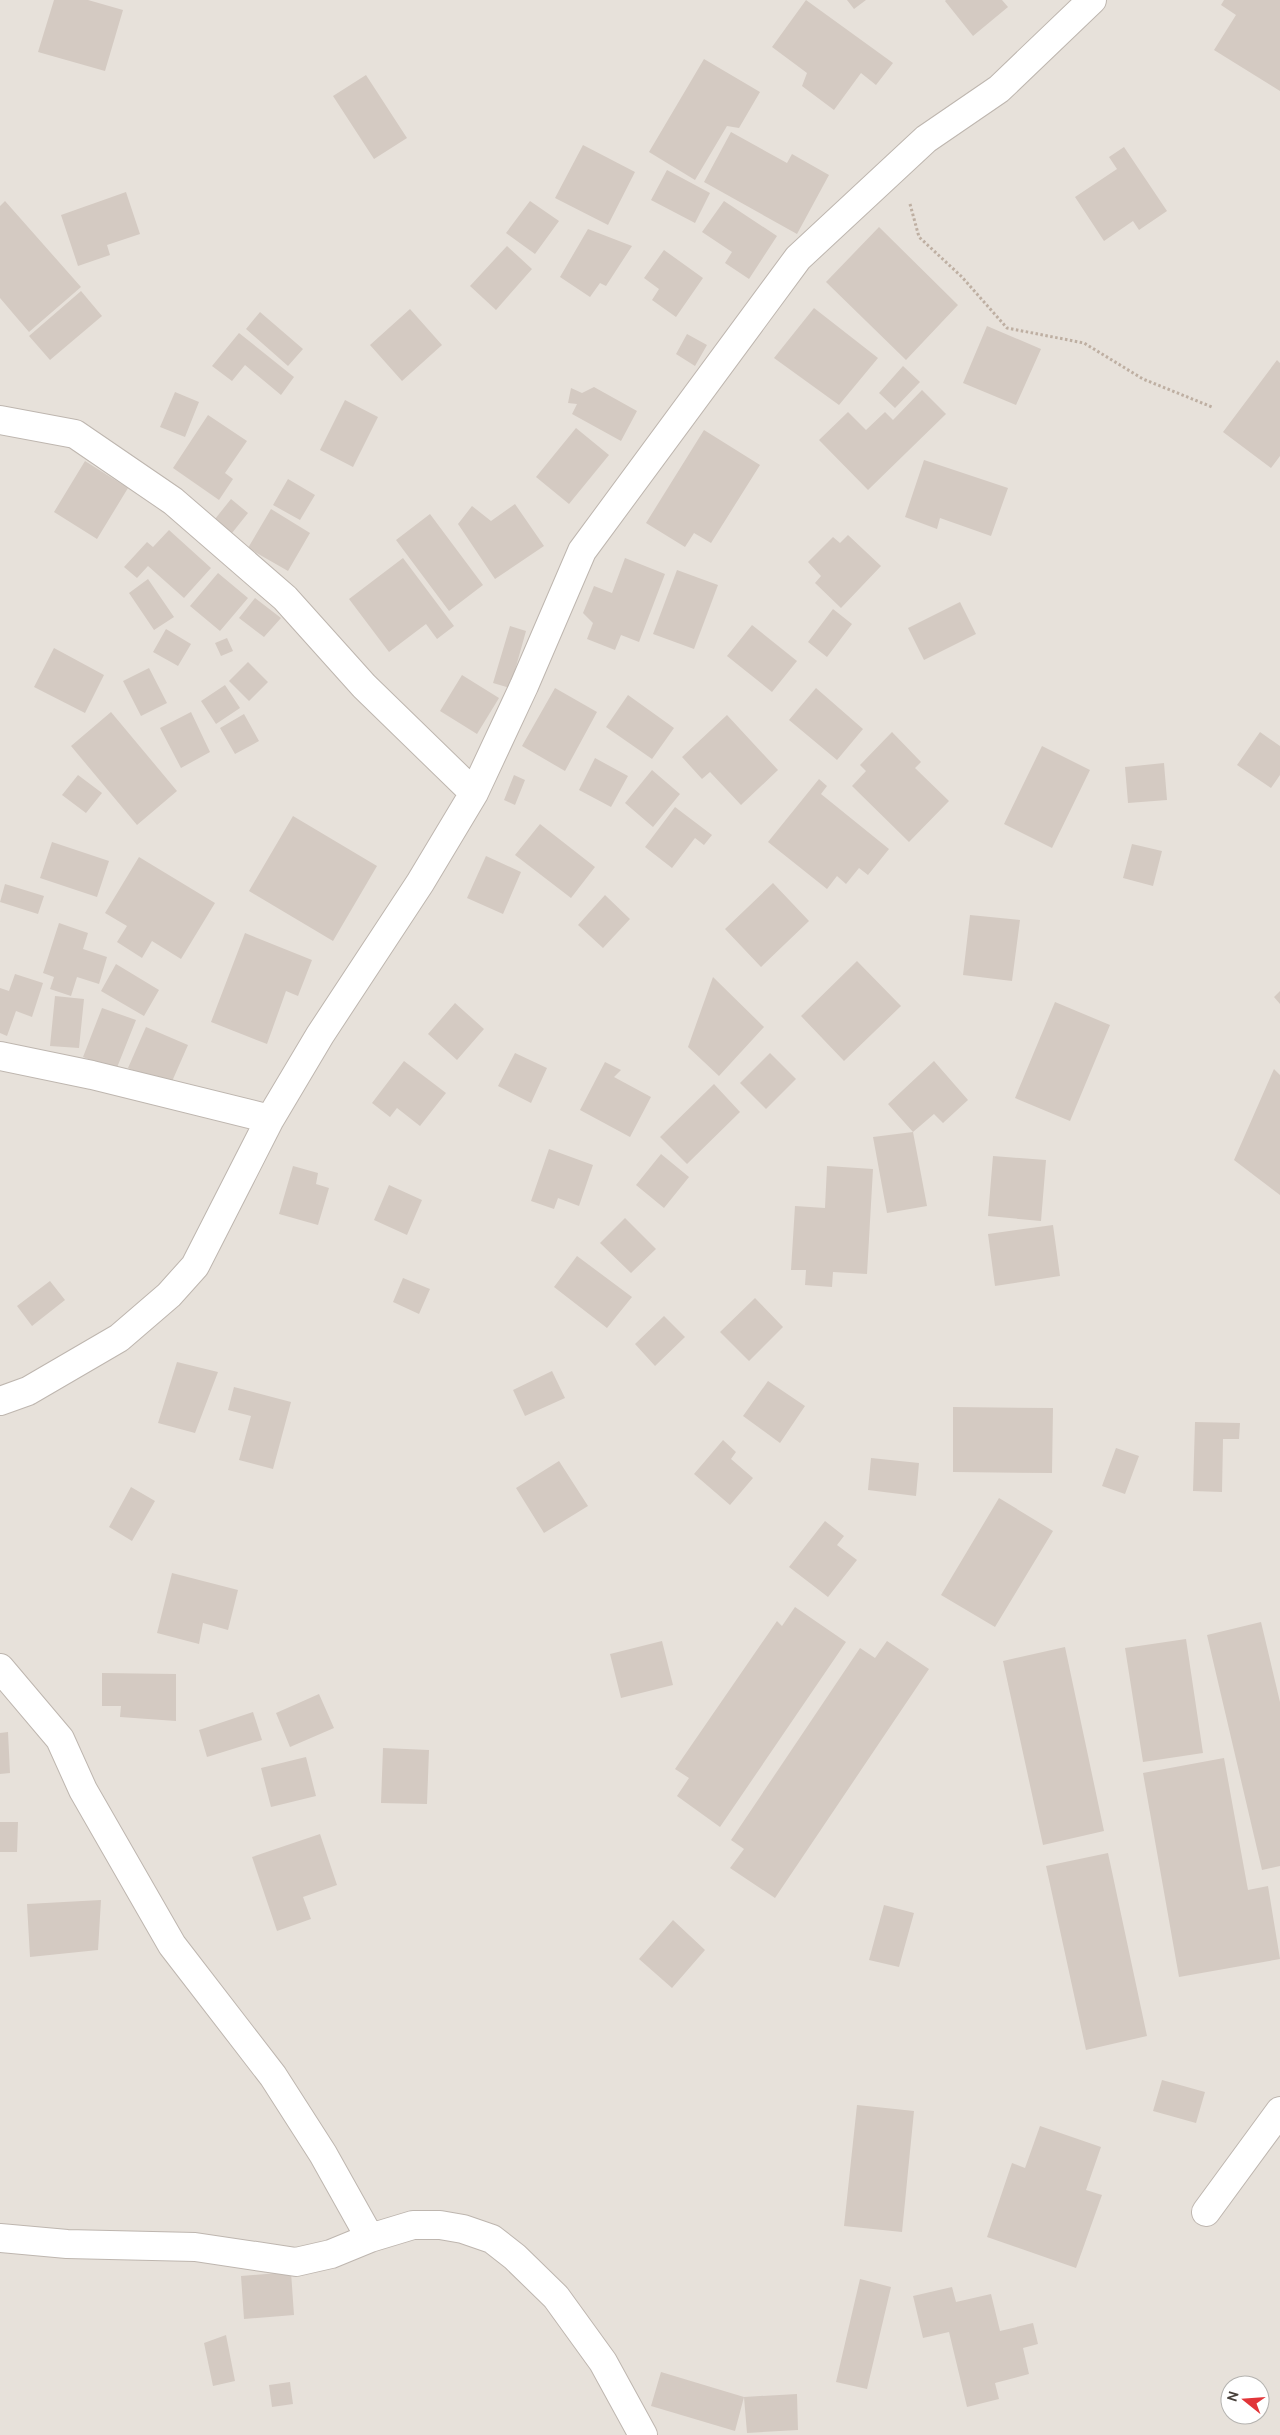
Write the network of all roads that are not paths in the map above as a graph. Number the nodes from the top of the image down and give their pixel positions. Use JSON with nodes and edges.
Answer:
{"nodes":[{"id":1,"x":1092,"y":0,"type":"edge"},
{"id":2,"x":0,"y":420,"type":"edge"},
{"id":3,"x":474,"y":793,"type":"junction"},
{"id":4,"x":0,"y":1056,"type":"edge"},
{"id":5,"x":270,"y":1119,"type":"junction"},
{"id":6,"x":0,"y":1401,"type":"edge"},
{"id":7,"x":0,"y":1668,"type":"edge"},
{"id":8,"x":1280,"y":2111,"type":"edge"},
{"id":9,"x":1206,"y":2212,"type":"dead end"},
{"id":10,"x":0,"y":2238,"type":"edge"},
{"id":11,"x":370,"y":2238,"type":"junction"},
{"id":12,"x":643,"y":2435,"type":"edge"}],
"edges":[{"from":1,"to":3,"type":"street"},
{"from":2,"to":3,"type":"street"},
{"from":3,"to":5,"type":"street"},
{"from":4,"to":5,"type":"street"},
{"from":5,"to":6,"type":"street"},
{"from":7,"to":11,"type":"street"},
{"from":8,"to":9,"type":"street"},
{"from":10,"to":11,"type":"street"},
{"from":11,"to":12,"type":"street"}]}
